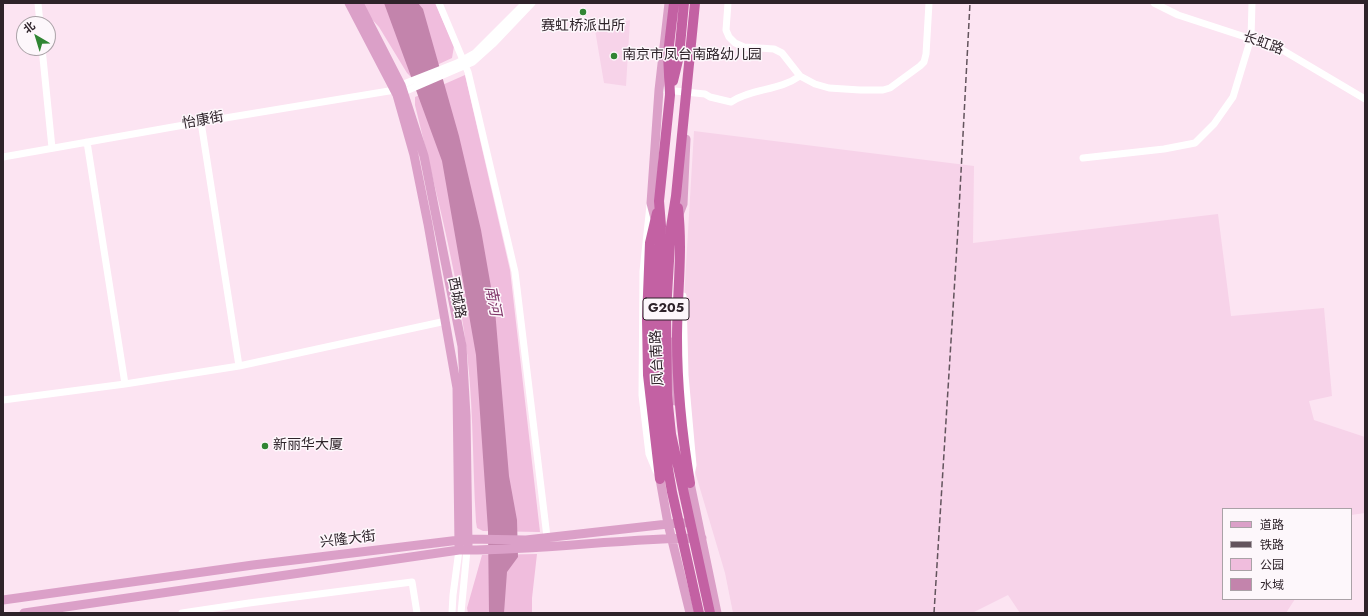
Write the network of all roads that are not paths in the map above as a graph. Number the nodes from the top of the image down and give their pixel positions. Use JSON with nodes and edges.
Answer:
{"nodes":[{"id":1,"x":38,"y":3,"type":"edge"},
{"id":2,"x":349,"y":3,"type":"edge"},
{"id":3,"x":359,"y":3,"type":"edge"},
{"id":4,"x":440,"y":3,"type":"edge"},
{"id":5,"x":525,"y":3,"type":"edge"},
{"id":6,"x":532,"y":3,"type":"edge"},
{"id":7,"x":668,"y":3,"type":"edge"},
{"id":8,"x":674,"y":3,"type":"edge"},
{"id":9,"x":684,"y":3,"type":"edge"},
{"id":10,"x":695,"y":3,"type":"edge"},
{"id":11,"x":698,"y":3,"type":"edge"},
{"id":12,"x":728,"y":3,"type":"edge"},
{"id":13,"x":929,"y":3,"type":"edge"},
{"id":14,"x":1154,"y":3,"type":"edge"},
{"id":15,"x":1252,"y":3,"type":"edge"},
{"id":16,"x":39,"y":16,"type":"edge"},
{"id":17,"x":1250,"y":38,"type":"junction"},
{"id":18,"x":43,"y":56,"type":"edge"},
{"id":19,"x":464,"y":62,"type":"junction"},
{"id":20,"x":800,"y":76,"type":"junction"},
{"id":21,"x":402,"y":89,"type":"junction"},
{"id":22,"x":659,"y":90,"type":"junction"},
{"id":23,"x":690,"y":92,"type":"junction"},
{"id":24,"x":670,"y":95,"type":"junction"},
{"id":25,"x":1365,"y":99,"type":"edge"},
{"id":26,"x":201,"y":122,"type":"junction"},
{"id":27,"x":87,"y":142,"type":"junction"},
{"id":28,"x":52,"y":148,"type":"junction"},
{"id":29,"x":3,"y":157,"type":"edge"},
{"id":30,"x":1083,"y":158,"type":"dead end"},
{"id":31,"x":676,"y":196,"type":"junction"},
{"id":32,"x":655,"y":202,"type":"junction"},
{"id":33,"x":446,"y":321,"type":"junction"},
{"id":34,"x":239,"y":366,"type":"junction"},
{"id":35,"x":125,"y":384,"type":"junction"},
{"id":36,"x":3,"y":400,"type":"edge"},
{"id":37,"x":660,"y":479,"type":"junction"},
{"id":38,"x":690,"y":484,"type":"junction"},
{"id":39,"x":698,"y":522,"type":"junction"},
{"id":40,"x":668,"y":524,"type":"junction"},
{"id":41,"x":547,"y":537,"type":"junction"},
{"id":42,"x":672,"y":538,"type":"junction"},
{"id":43,"x":702,"y":538,"type":"junction"},
{"id":44,"x":468,"y":539,"type":"junction"},
{"id":45,"x":526,"y":544,"type":"junction"},
{"id":46,"x":462,"y":547,"type":"junction"},
{"id":47,"x":453,"y":595,"type":"junction"},
{"id":48,"x":462,"y":596,"type":"junction"},
{"id":49,"x":3,"y":600,"type":"edge"},
{"id":50,"x":24,"y":613,"type":"edge"},
{"id":51,"x":182,"y":613,"type":"edge"},
{"id":52,"x":418,"y":613,"type":"edge"},
{"id":53,"x":452,"y":613,"type":"edge"},
{"id":54,"x":461,"y":613,"type":"edge"},
{"id":55,"x":690,"y":613,"type":"edge"},
{"id":56,"x":699,"y":613,"type":"edge"},
{"id":57,"x":710,"y":613,"type":"edge"},
{"id":58,"x":718,"y":613,"type":"edge"}],
"edges":[{"from":1,"to":16,"type":"street"},
{"from":2,"to":21,"type":"main road","name":"西城路"},
{"from":3,"to":21,"type":"main road","name":"西城路"},
{"from":4,"to":19,"type":"street"},
{"from":5,"to":19,"type":"street"},
{"from":6,"to":19,"type":"street"},
{"from":7,"to":22,"type":"main road","name":"凤台南路"},
{"from":8,"to":24,"type":"highway","name":"凤台南路","number":"G205"},
{"from":9,"to":24,"type":"highway"},
{"from":10,"to":31,"type":"highway","name":"凤台南路","number":"G205"},
{"from":11,"to":23,"type":"main road","name":"凤台南路"},
{"from":12,"to":20,"type":"street"},
{"from":13,"to":20,"type":"street"},
{"from":14,"to":17,"type":"street","name":"长虹路"},
{"from":15,"to":17,"type":"street"},
{"from":17,"to":25,"type":"street","name":"长虹路"},
{"from":17,"to":30,"type":"street"},
{"from":18,"to":28,"type":"street"},
{"from":19,"to":21,"type":"street","name":"怡康街"},
{"from":19,"to":41,"type":"street"},
{"from":20,"to":23,"type":"street"},
{"from":21,"to":26,"type":"street","name":"怡康街"},
{"from":21,"to":33,"type":"main road","name":"西城路"},
{"from":21,"to":44,"type":"main road","name":"西城路"},
{"from":22,"to":23,"type":"street"},
{"from":22,"to":32,"type":"main road","name":"凤台南路"},
{"from":23,"to":38,"type":"main road","name":"凤台南路"},
{"from":24,"to":32,"type":"highway","name":"凤台南路","number":"G205"},
{"from":26,"to":27,"type":"street","name":"怡康街"},
{"from":26,"to":34,"type":"street"},
{"from":27,"to":28,"type":"street","name":"怡康街"},
{"from":27,"to":35,"type":"street"},
{"from":28,"to":29,"type":"street","name":"怡康街"},
{"from":31,"to":38,"type":"highway"},
{"from":31,"to":57,"type":"highway","name":"凤台南路","number":"G205"},
{"from":32,"to":37,"type":"main road","name":"凤台南路"},
{"from":32,"to":37,"type":"highway"},
{"from":32,"to":56,"type":"highway","name":"凤台南路","number":"G205"},
{"from":33,"to":34,"type":"street"},
{"from":33,"to":46,"type":"main road","name":"西城路"},
{"from":34,"to":35,"type":"street"},
{"from":35,"to":36,"type":"street"},
{"from":37,"to":40,"type":"main road","name":"凤台南路"},
{"from":38,"to":39,"type":"main road","name":"凤台南路"},
{"from":39,"to":40,"type":"main road","name":"兴隆大街"},
{"from":39,"to":43,"type":"main road","name":"凤台南路"},
{"from":40,"to":41,"type":"main road","name":"兴隆大街"},
{"from":40,"to":42,"type":"main road","name":"凤台南路"},
{"from":41,"to":45,"type":"main road","name":"兴隆大街"},
{"from":42,"to":43,"type":"main road","name":"兴隆大街"},
{"from":42,"to":45,"type":"main road","name":"兴隆大街"},
{"from":42,"to":55,"type":"main road","name":"凤台南路"},
{"from":43,"to":58,"type":"main road","name":"凤台南路"},
{"from":44,"to":45,"type":"main road","name":"兴隆大街"},
{"from":44,"to":46,"type":"main road","name":"西城路"},
{"from":45,"to":46,"type":"main road","name":"兴隆大街"},
{"from":46,"to":47,"type":"street","name":"西城路"},
{"from":46,"to":48,"type":"street","name":"西城路"},
{"from":46,"to":49,"type":"main road","name":"兴隆大街"},
{"from":46,"to":50,"type":"main road","name":"兴隆大街"},
{"from":47,"to":48,"type":"street"},
{"from":47,"to":53,"type":"street","name":"西城路"},
{"from":48,"to":54,"type":"street","name":"西城路"},
{"from":51,"to":52,"type":"street"}]}
